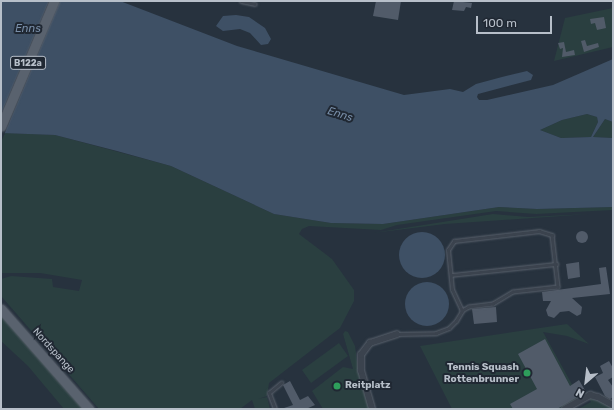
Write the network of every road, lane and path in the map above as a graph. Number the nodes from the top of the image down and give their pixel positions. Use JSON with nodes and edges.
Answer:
{"nodes":[{"id":1,"x":54,"y":1,"type":"edge"},
{"id":2,"x":241,"y":1,"type":"edge"},
{"id":3,"x":255,"y":4,"type":"dead end"},
{"id":4,"x":1,"y":126,"type":"edge"},
{"id":5,"x":556,"y":264,"type":"junction"},
{"id":6,"x":451,"y":275,"type":"junction"},
{"id":7,"x":1,"y":309,"type":"edge"},
{"id":8,"x":462,"y":311,"type":"junction"},
{"id":9,"x":397,"y":334,"type":"joint"},
{"id":10,"x":281,"y":383,"type":"dead end"},
{"id":11,"x":613,"y":405,"type":"edge"},
{"id":12,"x":89,"y":409,"type":"edge"},
{"id":13,"x":275,"y":409,"type":"edge"},
{"id":14,"x":372,"y":409,"type":"edge"},
{"id":15,"x":565,"y":409,"type":"edge"}],
"edges":[{"from":1,"to":4,"type":"main road","number":"B122a"},
{"from":2,"to":3,"type":"lane"},
{"from":5,"to":6,"type":"lane"},
{"from":5,"to":6,"type":"lane"},
{"from":5,"to":8,"type":"lane"},
{"from":6,"to":8,"type":"lane"},
{"from":7,"to":12,"type":"main road","name":"Nordspange"},
{"from":8,"to":9,"type":"lane"},
{"from":9,"to":14,"type":"street"},
{"from":10,"to":13,"type":"lane"},
{"from":11,"to":15,"type":"street"}]}
